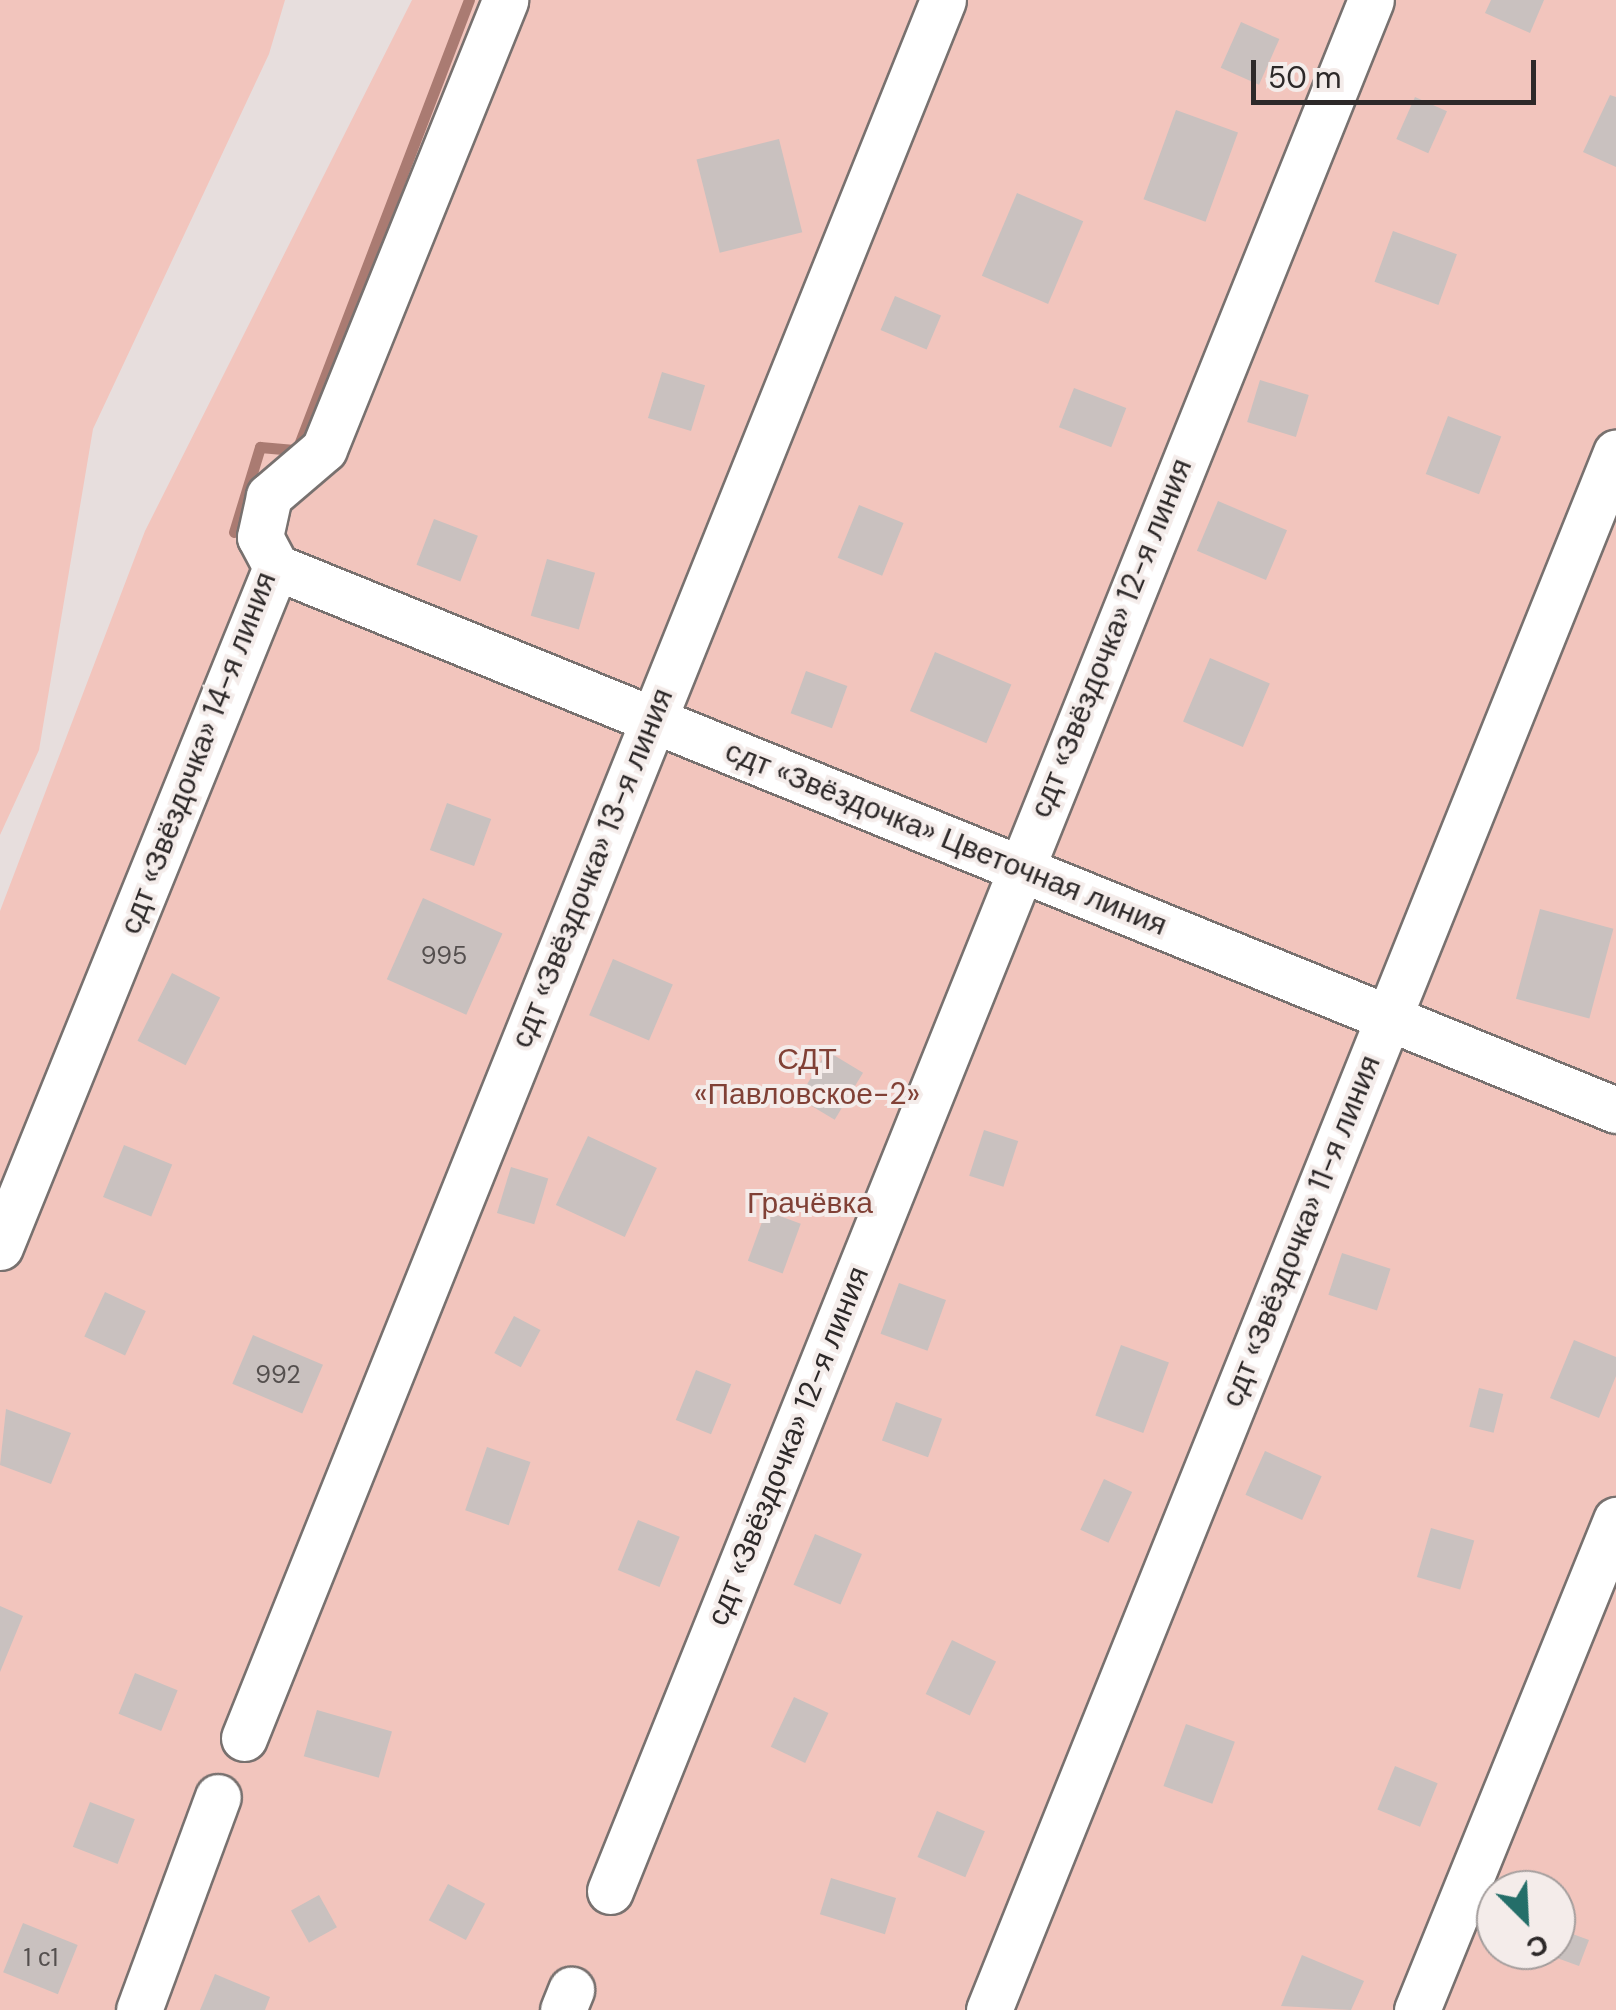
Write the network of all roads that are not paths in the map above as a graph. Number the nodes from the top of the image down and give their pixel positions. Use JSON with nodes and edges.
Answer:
{"nodes":[{"id":1,"x":505,"y":0,"type":"edge"},
{"id":2,"x":943,"y":0,"type":"edge"},
{"id":3,"x":1371,"y":0,"type":"edge"},
{"id":4,"x":1616,"y":453,"type":"edge"},
{"id":5,"x":276,"y":567,"type":"junction"},
{"id":6,"x":652,"y":719,"type":"junction"},
{"id":7,"x":1018,"y":868,"type":"junction"},
{"id":8,"x":1387,"y":1017,"type":"junction"},
{"id":9,"x":1616,"y":1110,"type":"edge"},
{"id":10,"x":0,"y":1247,"type":"edge"},
{"id":11,"x":1616,"y":1520,"type":"edge"},
{"id":12,"x":244,"y":1738,"type":"dead end"},
{"id":13,"x":218,"y":1797,"type":"dead end"},
{"id":14,"x":610,"y":1891,"type":"dead end"},
{"id":15,"x":139,"y":2010,"type":"edge"},
{"id":16,"x":988,"y":2010,"type":"edge"},
{"id":17,"x":1417,"y":2010,"type":"edge"}],
"edges":[{"from":1,"to":5,"type":"street","name":"сдт «Звёздочка» 14-я линия"},
{"from":2,"to":6,"type":"street","name":"сдт «Звёздочка» 13-я линия"},
{"from":3,"to":7,"type":"street","name":"сдт «Звёздочка» 12-я линия"},
{"from":4,"to":8,"type":"street","name":"сдт «Звёздочка» 11-я линия"},
{"from":5,"to":6,"type":"street","name":"сдт «Звёздочка» Цветочная линия"},
{"from":5,"to":10,"type":"street","name":"сдт «Звёздочка» 14-я линия"},
{"from":6,"to":7,"type":"street","name":"сдт «Звёздочка» Цветочная линия"},
{"from":6,"to":12,"type":"street","name":"сдт «Звёздочка» 13-я линия"},
{"from":7,"to":8,"type":"street","name":"сдт «Звёздочка» Цветочная линия"},
{"from":7,"to":14,"type":"street","name":"сдт «Звёздочка» 12-я линия"},
{"from":8,"to":9,"type":"street","name":"сдт «Звёздочка» Цветочная линия"},
{"from":8,"to":16,"type":"street","name":"сдт «Звёздочка» 11-я линия"},
{"from":11,"to":17,"type":"street"},
{"from":13,"to":15,"type":"street"}]}
